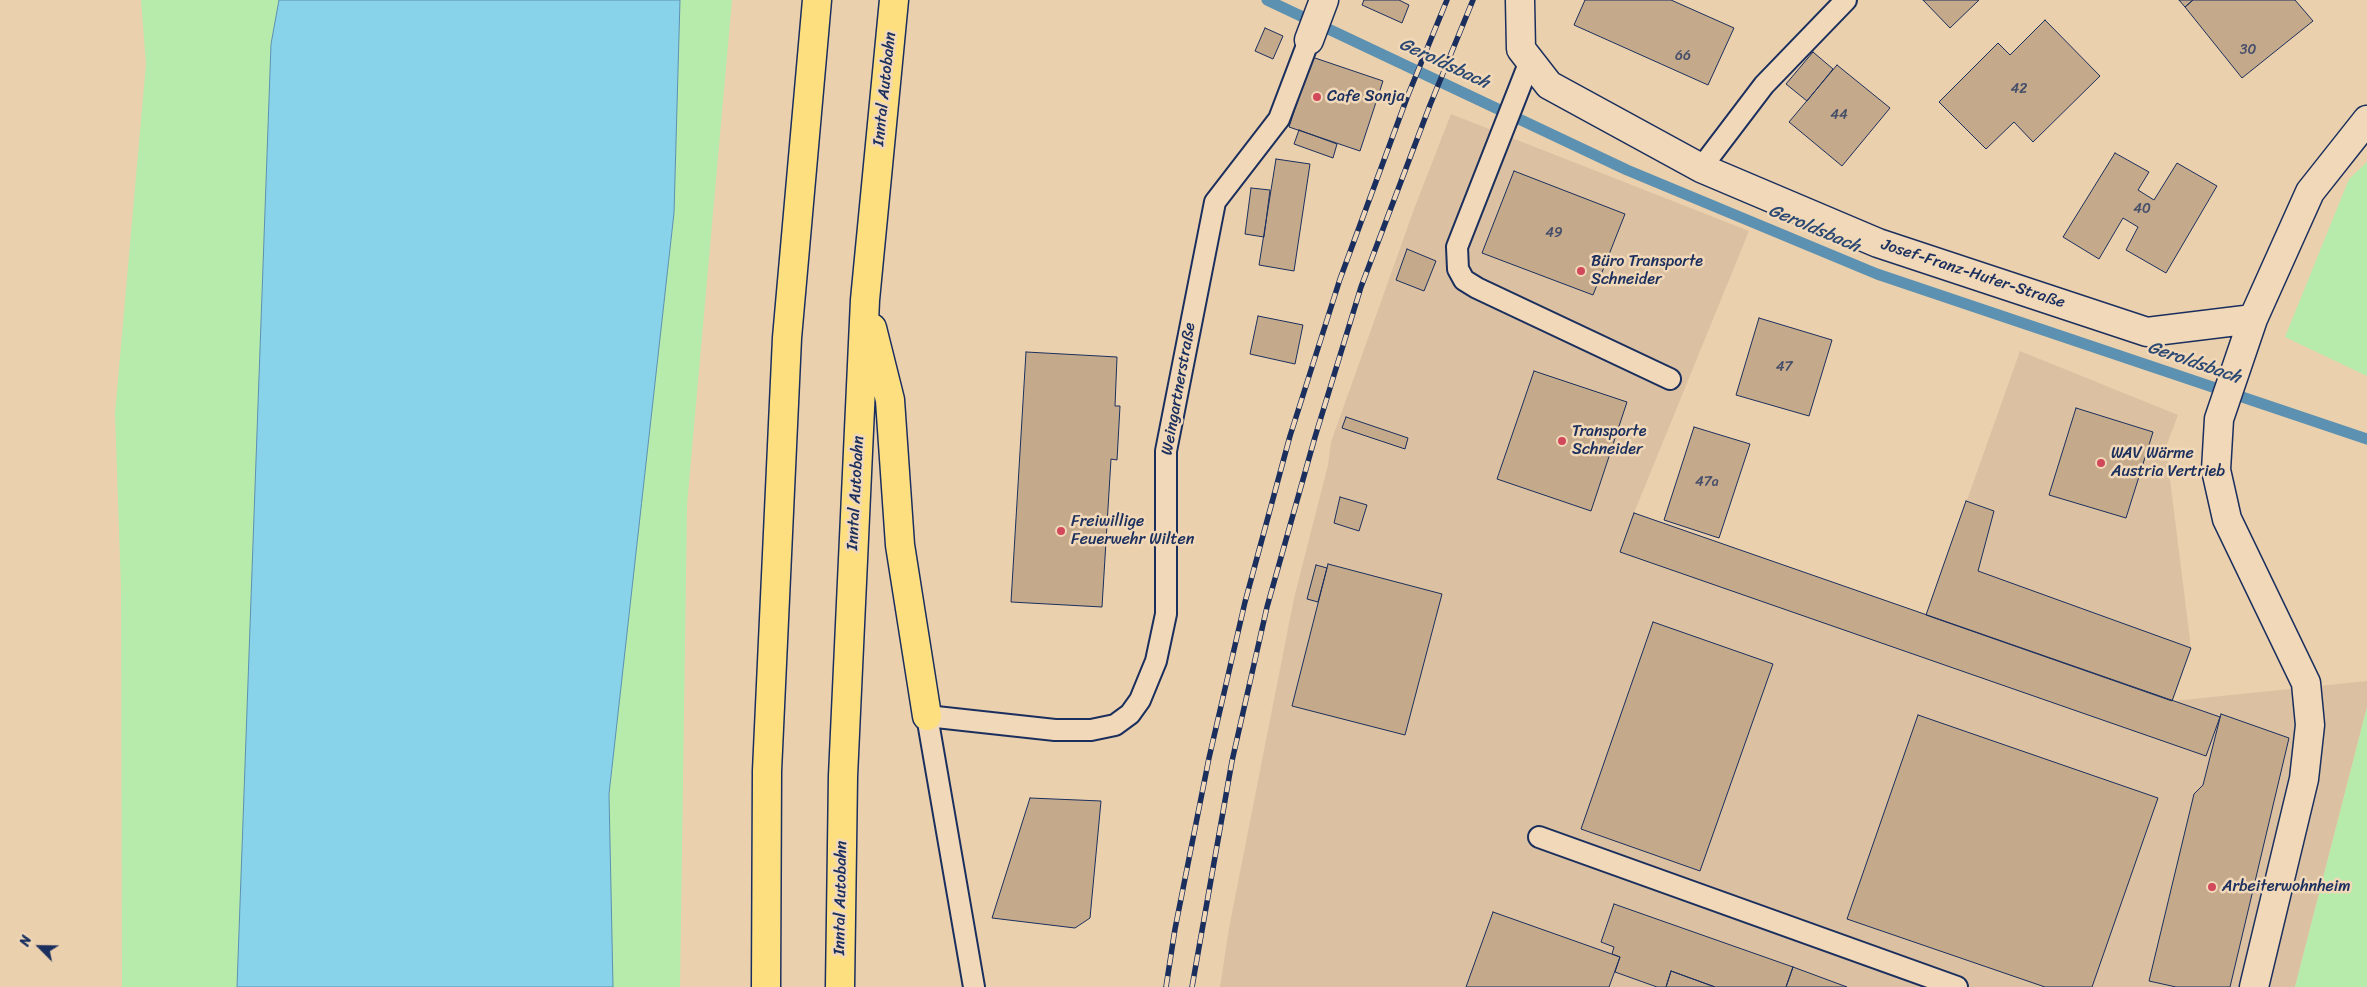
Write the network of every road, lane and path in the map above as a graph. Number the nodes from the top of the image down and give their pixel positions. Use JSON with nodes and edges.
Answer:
{"nodes":[{"id":1,"x":817,"y":0,"type":"edge"},
{"id":2,"x":894,"y":0,"type":"edge"},
{"id":3,"x":1520,"y":0,"type":"edge"},
{"id":4,"x":1846,"y":0,"type":"edge"},
{"id":5,"x":1323,"y":6,"type":"edge"},
{"id":6,"x":1309,"y":40,"type":"joint"},
{"id":7,"x":1530,"y":61,"type":"junction"},
{"id":8,"x":2367,"y":120,"type":"edge"},
{"id":9,"x":1701,"y":168,"type":"junction"},
{"id":10,"x":865,"y":300,"type":"junction"},
{"id":11,"x":2253,"y":319,"type":"junction"},
{"id":12,"x":1670,"y":379,"type":"dead end"},
{"id":13,"x":926,"y":716,"type":"junction"},
{"id":14,"x":1539,"y":837,"type":"dead end"},
{"id":15,"x":766,"y":987,"type":"edge"},
{"id":16,"x":840,"y":987,"type":"edge"},
{"id":17,"x":974,"y":987,"type":"edge"},
{"id":18,"x":1957,"y":987,"type":"edge"},
{"id":19,"x":2254,"y":987,"type":"edge"}],
"edges":[{"from":1,"to":15,"type":"highway"},
{"from":2,"to":10,"type":"highway","name":"Inntal Autobahn"},
{"from":3,"to":7,"type":"street","name":"Josef-Franz-Huter-Straße"},
{"from":4,"to":9,"type":"lane"},
{"from":5,"to":6,"type":"street","name":"Weingartnerstraße"},
{"from":6,"to":13,"type":"lane","name":"Weingartnerstraße"},
{"from":7,"to":9,"type":"street","name":"Josef-Franz-Huter-Straße"},
{"from":7,"to":12,"type":"lane"},
{"from":8,"to":11,"type":"street"},
{"from":9,"to":11,"type":"street","name":"Josef-Franz-Huter-Straße"},
{"from":10,"to":13,"type":"highway"},
{"from":10,"to":16,"type":"highway","name":"Inntal Autobahn"},
{"from":11,"to":19,"type":"street"},
{"from":13,"to":17,"type":"lane"},
{"from":14,"to":18,"type":"lane"}]}
